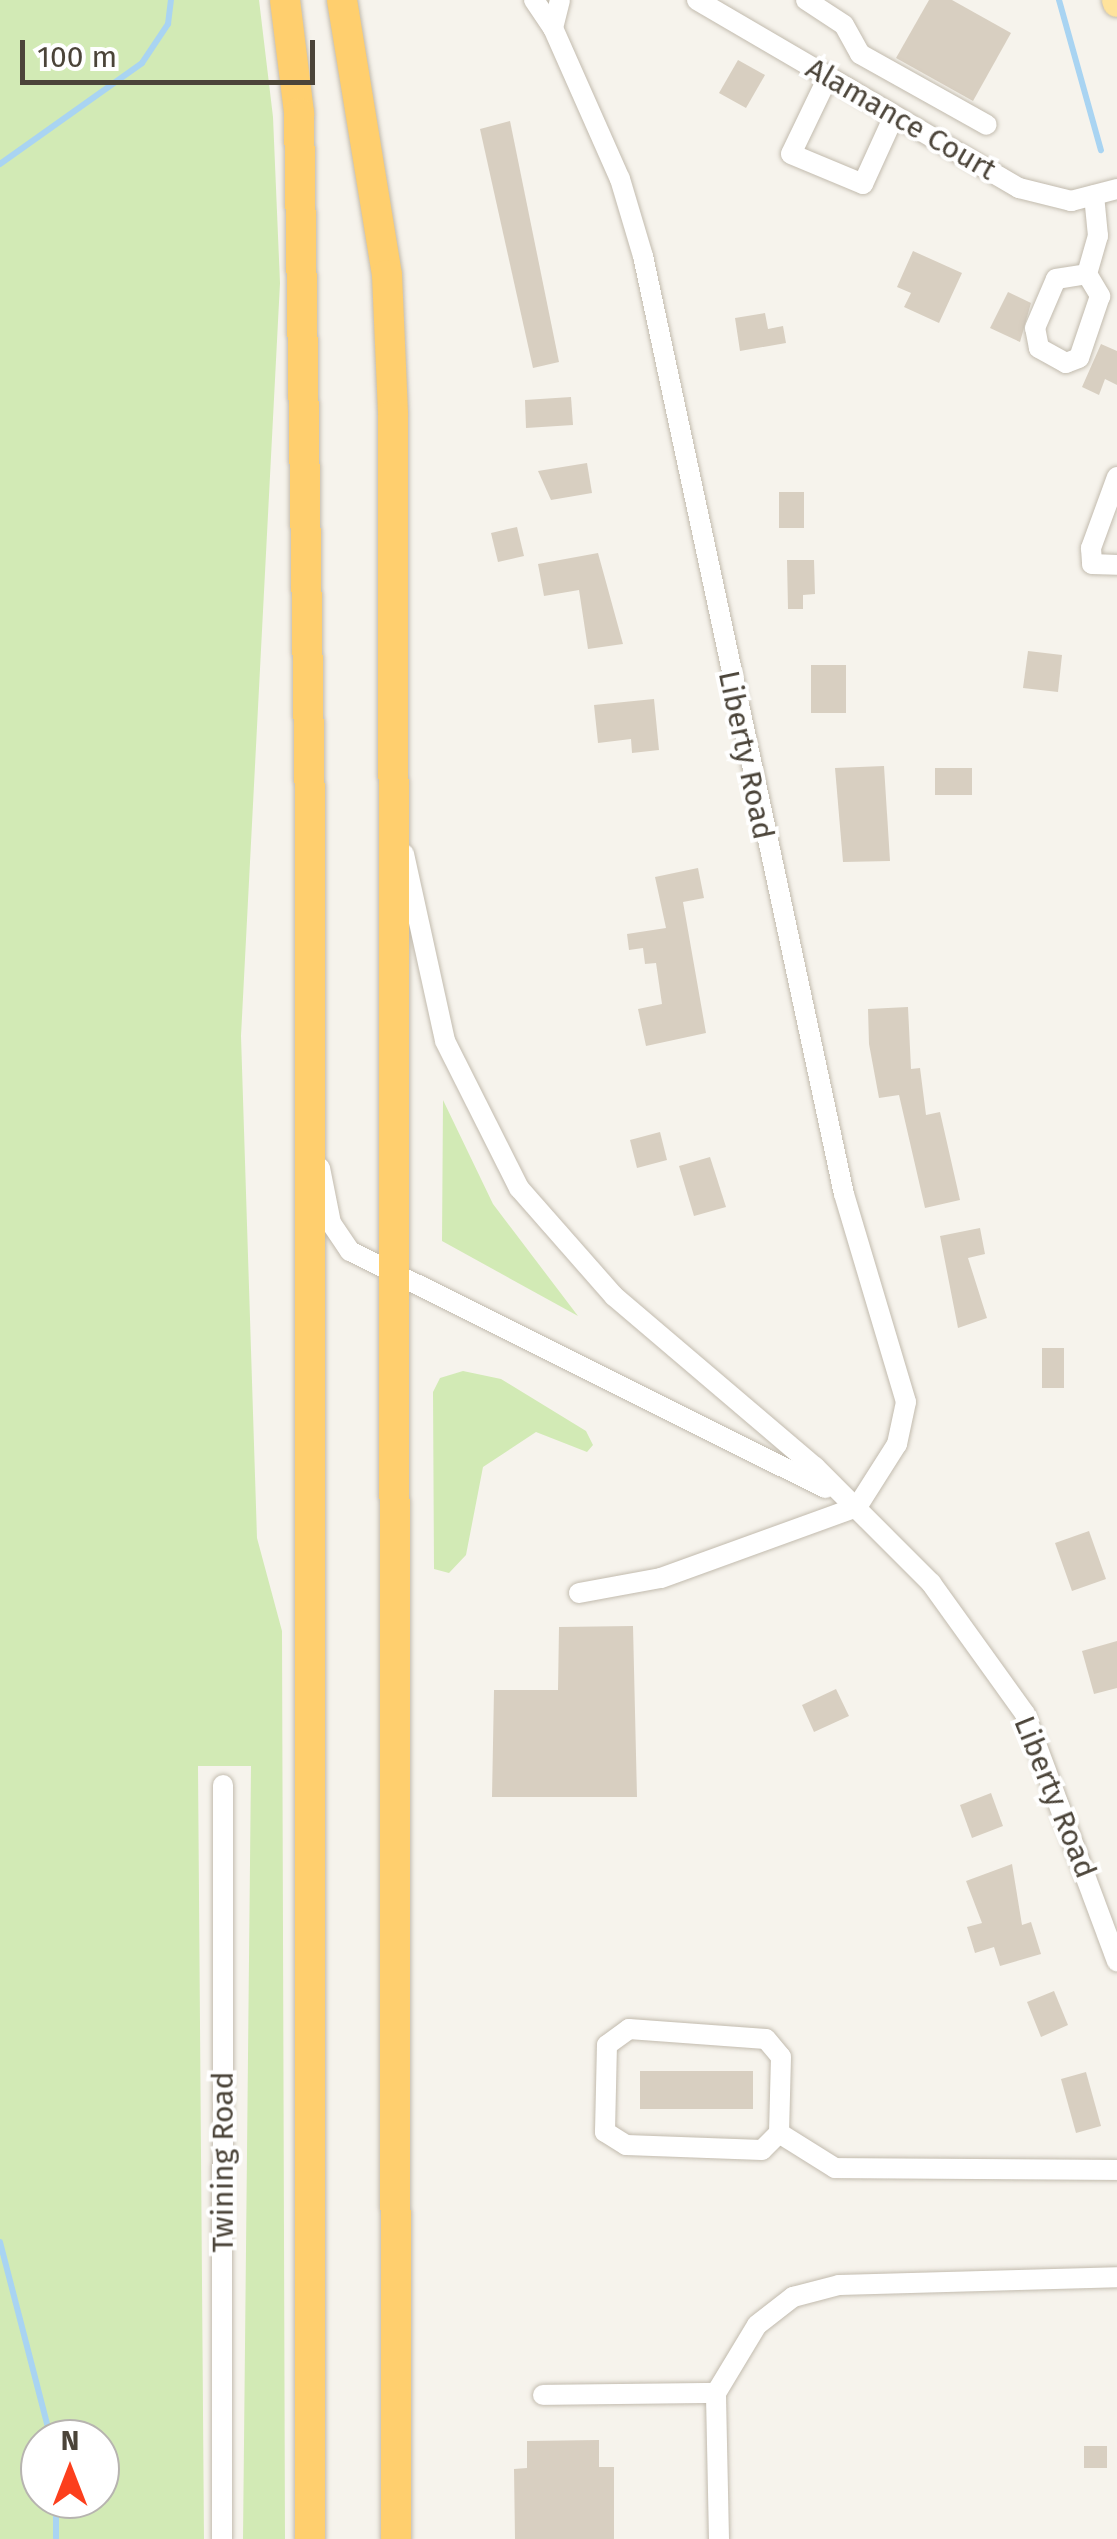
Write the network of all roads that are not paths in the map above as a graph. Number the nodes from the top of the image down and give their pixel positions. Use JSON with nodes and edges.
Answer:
{"nodes":[{"id":1,"x":285,"y":0,"type":"edge"},
{"id":2,"x":342,"y":0,"type":"edge"},
{"id":3,"x":534,"y":0,"type":"edge"},
{"id":4,"x":560,"y":0,"type":"edge"},
{"id":5,"x":697,"y":0,"type":"edge"},
{"id":6,"x":806,"y":0,"type":"edge"},
{"id":7,"x":553,"y":28,"type":"junction"},
{"id":8,"x":828,"y":77,"type":"junction"},
{"id":9,"x":894,"y":116,"type":"junction"},
{"id":10,"x":988,"y":125,"type":"dead end"},
{"id":11,"x":1117,"y":189,"type":"edge"},
{"id":12,"x":1094,"y":195,"type":"junction"},
{"id":13,"x":1087,"y":274,"type":"dead end"},
{"id":14,"x":1117,"y":478,"type":"edge"},
{"id":15,"x":1117,"y":565,"type":"edge"},
{"id":16,"x":395,"y":802,"type":"junction"},
{"id":17,"x":313,"y":1124,"type":"junction"},
{"id":18,"x":394,"y":1276,"type":"junction"},
{"id":19,"x":857,"y":1507,"type":"junction"},
{"id":20,"x":579,"y":1593,"type":"dead end"},
{"id":21,"x":223,"y":1785,"type":"dead end"},
{"id":22,"x":1117,"y":1961,"type":"edge"},
{"id":23,"x":779,"y":2133,"type":"junction"},
{"id":24,"x":1117,"y":2170,"type":"edge"},
{"id":25,"x":1117,"y":2277,"type":"edge"},
{"id":26,"x":716,"y":2393,"type":"junction"},
{"id":27,"x":543,"y":2395,"type":"dead end"},
{"id":28,"x":222,"y":2539,"type":"edge"},
{"id":29,"x":310,"y":2539,"type":"edge"},
{"id":30,"x":396,"y":2539,"type":"edge"},
{"id":31,"x":719,"y":2539,"type":"edge"}],
"edges":[{"from":1,"to":17,"type":"highway"},
{"from":2,"to":16,"type":"highway"},
{"from":3,"to":7,"type":"street","name":"Liberty Road"},
{"from":4,"to":7,"type":"street"},
{"from":5,"to":8,"type":"street","name":"Alamance Court"},
{"from":6,"to":10,"type":"street"},
{"from":7,"to":19,"type":"street","name":"Liberty Road"},
{"from":8,"to":9,"type":"street","name":"Alamance Court"},
{"from":8,"to":9,"type":"street"},
{"from":9,"to":12,"type":"street","name":"Alamance Court"},
{"from":11,"to":12,"type":"street","name":"Alamance Court"},
{"from":12,"to":13,"type":"street"},
{"from":14,"to":15,"type":"street"},
{"from":16,"to":18,"type":"highway"},
{"from":16,"to":19,"type":"street","name":"Liberty Road"},
{"from":17,"to":18,"type":"street","name":"Liberty Road"},
{"from":17,"to":29,"type":"highway"},
{"from":18,"to":19,"type":"street","name":"Liberty Road"},
{"from":18,"to":30,"type":"highway"},
{"from":19,"to":20,"type":"street"},
{"from":19,"to":22,"type":"street","name":"Liberty Road"},
{"from":21,"to":28,"type":"street","name":"Twining Road"},
{"from":23,"to":23,"type":"street"},
{"from":23,"to":24,"type":"street"},
{"from":25,"to":26,"type":"street"},
{"from":26,"to":27,"type":"street"},
{"from":26,"to":31,"type":"street"}]}
